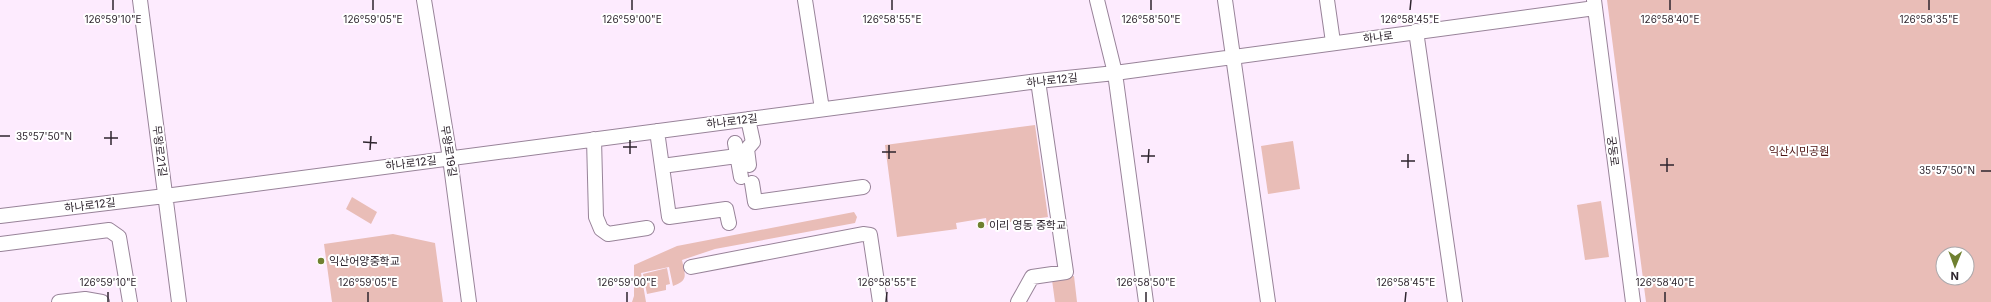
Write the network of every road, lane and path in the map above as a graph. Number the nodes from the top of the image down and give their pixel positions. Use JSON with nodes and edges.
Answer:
{"nodes":[{"id":1,"x":140,"y":0,"type":"edge"},
{"id":2,"x":424,"y":0,"type":"edge"},
{"id":3,"x":804,"y":0,"type":"edge"},
{"id":4,"x":1097,"y":0,"type":"edge"},
{"id":5,"x":1225,"y":0,"type":"edge"},
{"id":6,"x":1327,"y":0,"type":"edge"},
{"id":7,"x":1594,"y":4,"type":"edge"},
{"id":8,"x":1416,"y":32,"type":"junction"},
{"id":9,"x":1333,"y":42,"type":"junction"},
{"id":10,"x":1232,"y":56,"type":"junction"},
{"id":11,"x":1115,"y":73,"type":"junction"},
{"id":12,"x":1038,"y":81,"type":"junction"},
{"id":13,"x":822,"y":109,"type":"junction"},
{"id":14,"x":748,"y":119,"type":"junction"},
{"id":15,"x":657,"y":131,"type":"junction"},
{"id":16,"x":594,"y":139,"type":"junction"},
{"id":17,"x":450,"y":158,"type":"junction"},
{"id":18,"x":749,"y":165,"type":"dead end"},
{"id":19,"x":662,"y":166,"type":"junction"},
{"id":20,"x":863,"y":187,"type":"dead end"},
{"id":21,"x":165,"y":196,"type":"junction"},
{"id":22,"x":0,"y":216,"type":"edge"},
{"id":23,"x":729,"y":223,"type":"dead end"},
{"id":24,"x":647,"y":228,"type":"dead end"},
{"id":25,"x":0,"y":244,"type":"edge"},
{"id":26,"x":691,"y":267,"type":"dead end"},
{"id":27,"x":94,"y":301,"type":"edge"},
{"id":28,"x":59,"y":302,"type":"edge"},
{"id":29,"x":130,"y":302,"type":"edge"},
{"id":30,"x":179,"y":302,"type":"edge"},
{"id":31,"x":469,"y":302,"type":"edge"},
{"id":32,"x":880,"y":302,"type":"edge"},
{"id":33,"x":1018,"y":302,"type":"edge"},
{"id":34,"x":1146,"y":302,"type":"edge"},
{"id":35,"x":1268,"y":302,"type":"edge"},
{"id":36,"x":1455,"y":302,"type":"edge"},
{"id":37,"x":1633,"y":302,"type":"edge"}],
"edges":[{"from":1,"to":21,"type":"street","name":"무왕로21길"},
{"from":2,"to":17,"type":"street","name":"무왕로19길"},
{"from":3,"to":13,"type":"street"},
{"from":4,"to":11,"type":"street"},
{"from":5,"to":10,"type":"street"},
{"from":6,"to":9,"type":"street"},
{"from":7,"to":8,"type":"street","name":"하나로"},
{"from":7,"to":37,"type":"street","name":"궁동로"},
{"from":8,"to":9,"type":"street","name":"하나로"},
{"from":8,"to":36,"type":"street"},
{"from":9,"to":10,"type":"street","name":"하나로"},
{"from":10,"to":11,"type":"street","name":"하나로"},
{"from":10,"to":35,"type":"street"},
{"from":11,"to":12,"type":"street","name":"하나로12길"},
{"from":11,"to":34,"type":"street"},
{"from":12,"to":13,"type":"street","name":"하나로12길"},
{"from":12,"to":33,"type":"street"},
{"from":13,"to":14,"type":"street","name":"하나로12길"},
{"from":14,"to":15,"type":"street","name":"하나로12길"},
{"from":14,"to":18,"type":"street"},
{"from":15,"to":16,"type":"street","name":"하나로12길"},
{"from":15,"to":19,"type":"street"},
{"from":16,"to":17,"type":"street","name":"하나로12길"},
{"from":16,"to":24,"type":"street"},
{"from":17,"to":21,"type":"street","name":"하나로12길"},
{"from":17,"to":31,"type":"street","name":"무왕로19길"},
{"from":19,"to":20,"type":"street"},
{"from":19,"to":23,"type":"street"},
{"from":21,"to":22,"type":"street","name":"하나로12길"},
{"from":21,"to":30,"type":"street","name":"무왕로21길"},
{"from":25,"to":29,"type":"street"},
{"from":26,"to":32,"type":"street"},
{"from":27,"to":28,"type":"street"}]}
